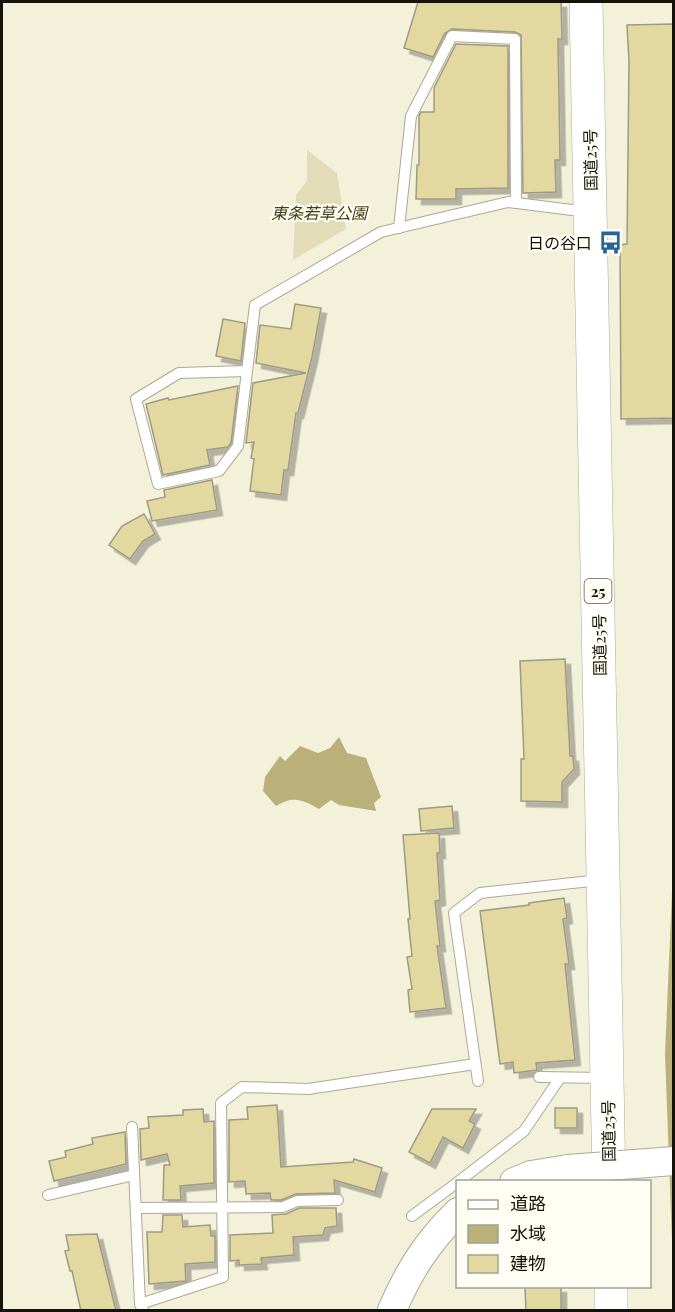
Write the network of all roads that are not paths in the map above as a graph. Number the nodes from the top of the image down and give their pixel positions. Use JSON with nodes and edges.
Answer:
{"nodes":[{"id":1,"x":586,"y":2,"type":"edge"},
{"id":2,"x":516,"y":202,"type":"junction"},
{"id":3,"x":591,"y":213,"type":"junction"},
{"id":4,"x":399,"y":228,"type":"junction"},
{"id":5,"x":247,"y":371,"type":"junction"},
{"id":6,"x":603,"y":880,"type":"junction"},
{"id":7,"x":475,"y":1064,"type":"junction"},
{"id":8,"x":539,"y":1077,"type":"dead end"},
{"id":9,"x":560,"y":1078,"type":"junction"},
{"id":10,"x":607,"y":1078,"type":"junction"},
{"id":11,"x":478,"y":1081,"type":"dead end"},
{"id":12,"x":132,"y":1127,"type":"dead end"},
{"id":13,"x":674,"y":1161,"type":"edge"},
{"id":14,"x":134,"y":1175,"type":"junction"},
{"id":15,"x":461,"y":1180,"type":"edge"},
{"id":16,"x":519,"y":1180,"type":"edge"},
{"id":17,"x":609,"y":1180,"type":"edge"},
{"id":18,"x":456,"y":1183,"type":"edge"},
{"id":19,"x":48,"y":1195,"type":"dead end"},
{"id":20,"x":338,"y":1200,"type":"dead end"},
{"id":21,"x":223,"y":1207,"type":"junction"},
{"id":22,"x":136,"y":1208,"type":"junction"},
{"id":23,"x":456,"y":1214,"type":"edge"},
{"id":24,"x":412,"y":1216,"type":"dead end"},
{"id":25,"x":611,"y":1288,"type":"edge"},
{"id":26,"x":142,"y":1307,"type":"edge"},
{"id":27,"x":392,"y":1311,"type":"edge"},
{"id":28,"x":611,"y":1311,"type":"edge"}],
"edges":[{"from":1,"to":3,"type":"highway","name":"国道25号","number":"25"},
{"from":2,"to":3,"type":"lane"},
{"from":2,"to":4,"type":"lane"},
{"from":2,"to":4,"type":"lane"},
{"from":3,"to":6,"type":"highway","name":"国道25号","number":"25"},
{"from":4,"to":5,"type":"lane"},
{"from":5,"to":5,"type":"lane"},
{"from":6,"to":7,"type":"lane"},
{"from":6,"to":10,"type":"highway","name":"国道25号","number":"25"},
{"from":7,"to":11,"type":"lane"},
{"from":7,"to":21,"type":"lane"},
{"from":8,"to":9,"type":"lane"},
{"from":9,"to":10,"type":"lane"},
{"from":9,"to":15,"type":"lane"},
{"from":10,"to":17,"type":"highway","name":"国道25号","number":"25"},
{"from":12,"to":14,"type":"lane"},
{"from":13,"to":16,"type":"street","bridge":true},
{"from":14,"to":19,"type":"lane"},
{"from":14,"to":22,"type":"lane"},
{"from":18,"to":24,"type":"lane"},
{"from":20,"to":21,"type":"lane"},
{"from":21,"to":22,"type":"lane"},
{"from":21,"to":26,"type":"lane"},
{"from":22,"to":26,"type":"lane"},
{"from":23,"to":27,"type":"street"},
{"from":25,"to":28,"type":"highway"}]}
